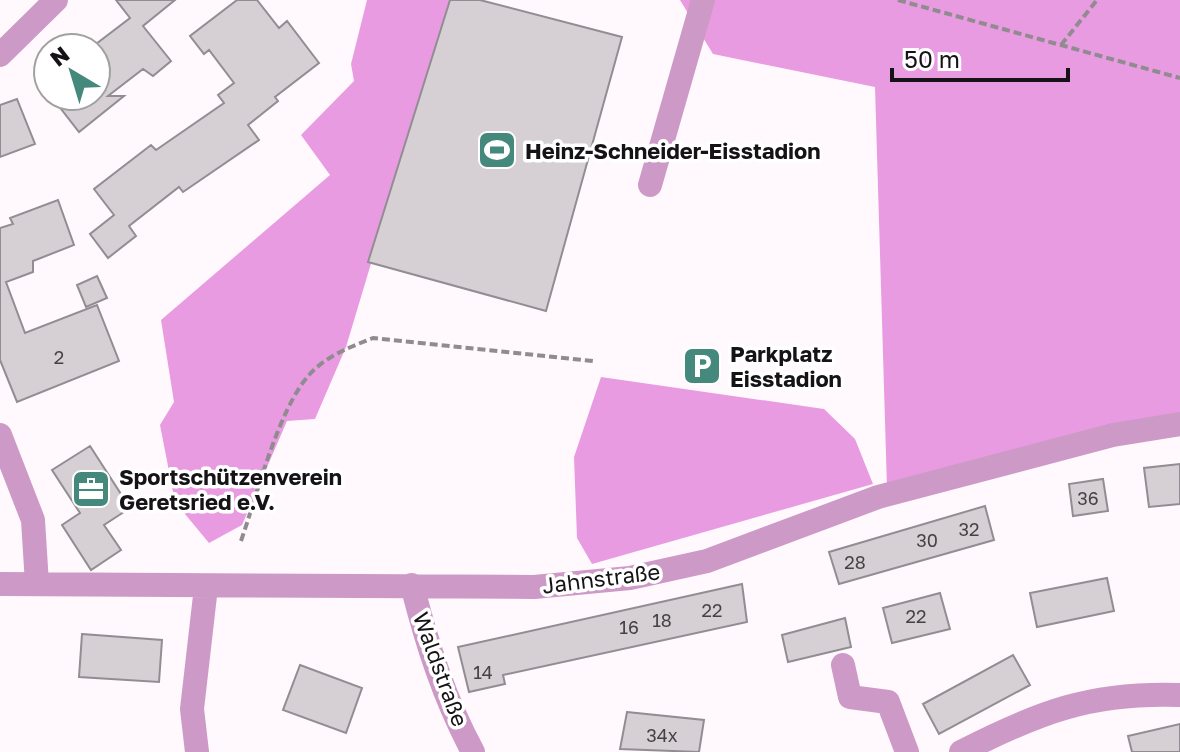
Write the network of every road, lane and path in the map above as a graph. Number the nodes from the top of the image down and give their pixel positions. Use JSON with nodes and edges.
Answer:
{"nodes":[{"id":1,"x":56,"y":0,"type":"edge"},
{"id":2,"x":703,"y":0,"type":"edge"},
{"id":3,"x":898,"y":0,"type":"edge"},
{"id":4,"x":1097,"y":0,"type":"edge"},
{"id":5,"x":1061,"y":45,"type":"junction"},
{"id":6,"x":0,"y":55,"type":"edge"},
{"id":7,"x":1180,"y":78,"type":"edge"},
{"id":8,"x":650,"y":185,"type":"dead end"},
{"id":9,"x":593,"y":361,"type":"dead end"},
{"id":10,"x":1180,"y":424,"type":"edge"},
{"id":11,"x":0,"y":435,"type":"edge"},
{"id":12,"x":241,"y":541,"type":"dead end"},
{"id":13,"x":0,"y":584,"type":"edge"},
{"id":14,"x":37,"y":584,"type":"junction"},
{"id":15,"x":412,"y":585,"type":"junction"},
{"id":16,"x":206,"y":587,"type":"junction"},
{"id":17,"x":843,"y":665,"type":"dead end"},
{"id":18,"x":1180,"y":695,"type":"edge"},
{"id":19,"x":197,"y":752,"type":"edge"},
{"id":20,"x":473,"y":752,"type":"edge"},
{"id":21,"x":907,"y":752,"type":"edge"},
{"id":22,"x":961,"y":752,"type":"edge"}],
"edges":[{"from":1,"to":6,"type":"street"},
{"from":2,"to":8,"type":"street"},
{"from":3,"to":5,"type":"path"},
{"from":4,"to":5,"type":"path"},
{"from":5,"to":7,"type":"path"},
{"from":9,"to":12,"type":"path"},
{"from":10,"to":15,"type":"street","name":"Jahnstraße"},
{"from":11,"to":14,"type":"street"},
{"from":13,"to":14,"type":"street","name":"Jahnstraße"},
{"from":14,"to":16,"type":"street","name":"Jahnstraße"},
{"from":15,"to":16,"type":"street","name":"Jahnstraße"},
{"from":15,"to":20,"type":"street","name":"Waldstraße"},
{"from":16,"to":19,"type":"street"},
{"from":17,"to":21,"type":"street"},
{"from":18,"to":22,"type":"street"}]}
